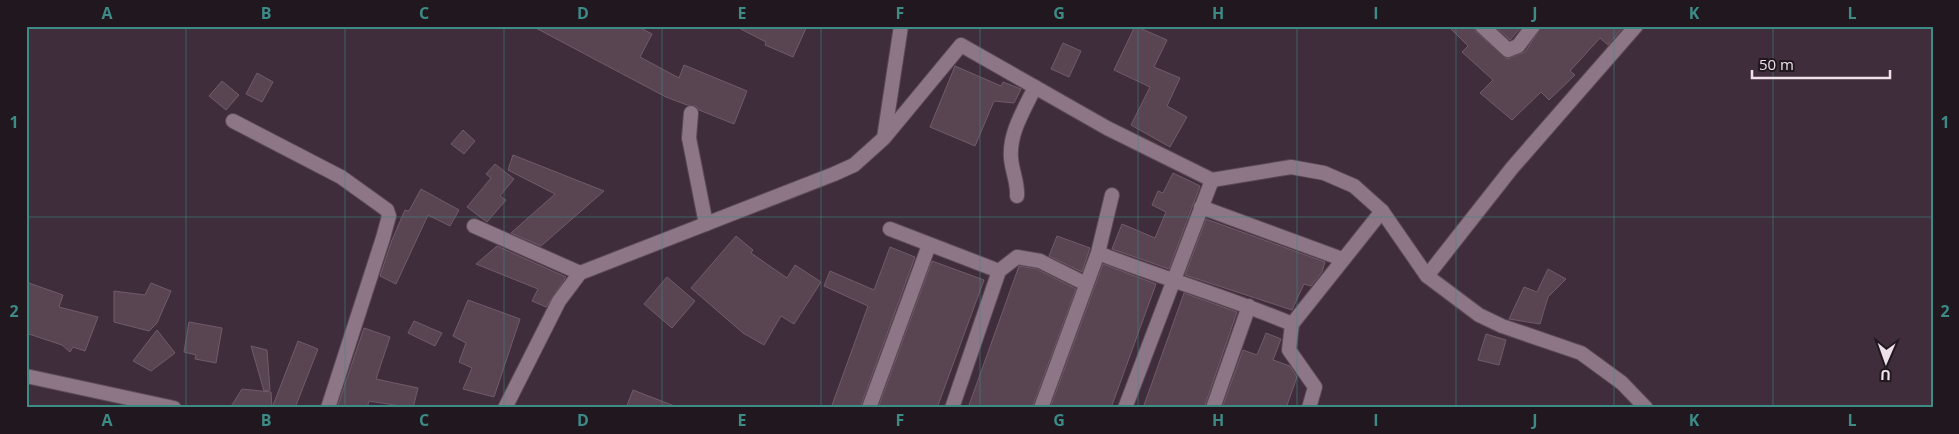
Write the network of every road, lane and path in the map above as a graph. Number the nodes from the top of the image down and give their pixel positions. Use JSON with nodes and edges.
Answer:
{"nodes":[{"id":1,"x":901,"y":26,"type":"edge"},
{"id":2,"x":1482,"y":26,"type":"edge"},
{"id":3,"x":1533,"y":26,"type":"edge"},
{"id":4,"x":1636,"y":26,"type":"edge"},
{"id":5,"x":1035,"y":88,"type":"junction"},
{"id":6,"x":691,"y":113,"type":"dead end"},
{"id":7,"x":232,"y":121,"type":"dead end"},
{"id":8,"x":884,"y":138,"type":"junction"},
{"id":9,"x":1212,"y":180,"type":"junction"},
{"id":10,"x":1112,"y":195,"type":"dead end"},
{"id":11,"x":1017,"y":196,"type":"dead end"},
{"id":12,"x":1201,"y":208,"type":"junction"},
{"id":13,"x":1382,"y":211,"type":"junction"},
{"id":14,"x":706,"y":224,"type":"junction"},
{"id":15,"x":474,"y":226,"type":"dead end"},
{"id":16,"x":890,"y":229,"type":"dead end"},
{"id":17,"x":929,"y":245,"type":"junction"},
{"id":18,"x":1098,"y":253,"type":"junction"},
{"id":19,"x":1342,"y":259,"type":"junction"},
{"id":20,"x":999,"y":272,"type":"junction"},
{"id":21,"x":580,"y":273,"type":"junction"},
{"id":22,"x":1426,"y":276,"type":"junction"},
{"id":23,"x":1172,"y":282,"type":"junction"},
{"id":24,"x":1086,"y":284,"type":"junction"},
{"id":25,"x":1249,"y":306,"type":"junction"},
{"id":26,"x":1292,"y":324,"type":"junction"},
{"id":27,"x":26,"y":376,"type":"edge"},
{"id":28,"x":174,"y":408,"type":"edge"},
{"id":29,"x":328,"y":408,"type":"edge"},
{"id":30,"x":505,"y":408,"type":"edge"},
{"id":31,"x":869,"y":408,"type":"edge"},
{"id":32,"x":952,"y":408,"type":"edge"},
{"id":33,"x":1041,"y":408,"type":"edge"},
{"id":34,"x":1125,"y":408,"type":"edge"},
{"id":35,"x":1213,"y":408,"type":"edge"},
{"id":36,"x":1309,"y":408,"type":"edge"},
{"id":37,"x":1646,"y":408,"type":"edge"}],
"edges":[{"from":1,"to":8,"type":"street"},
{"from":2,"to":3,"type":"street"},
{"from":4,"to":22,"type":"street"},
{"from":5,"to":8,"type":"street"},
{"from":5,"to":9,"type":"street"},
{"from":5,"to":11,"type":"street"},
{"from":6,"to":14,"type":"street"},
{"from":7,"to":29,"type":"street"},
{"from":8,"to":14,"type":"street"},
{"from":9,"to":12,"type":"street"},
{"from":9,"to":13,"type":"street"},
{"from":10,"to":18,"type":"street"},
{"from":12,"to":19,"type":"street"},
{"from":12,"to":23,"type":"street"},
{"from":13,"to":19,"type":"street"},
{"from":13,"to":22,"type":"street"},
{"from":14,"to":21,"type":"street"},
{"from":15,"to":21,"type":"street"},
{"from":16,"to":17,"type":"street"},
{"from":17,"to":20,"type":"street"},
{"from":17,"to":31,"type":"street"},
{"from":18,"to":23,"type":"street"},
{"from":18,"to":24,"type":"street"},
{"from":19,"to":26,"type":"street"},
{"from":20,"to":24,"type":"street"},
{"from":20,"to":32,"type":"street"},
{"from":21,"to":30,"type":"street"},
{"from":22,"to":37,"type":"street"},
{"from":23,"to":25,"type":"street"},
{"from":23,"to":34,"type":"street"},
{"from":24,"to":33,"type":"street"},
{"from":25,"to":26,"type":"street"},
{"from":25,"to":35,"type":"street"},
{"from":26,"to":36,"type":"street"},
{"from":27,"to":28,"type":"street"}]}
